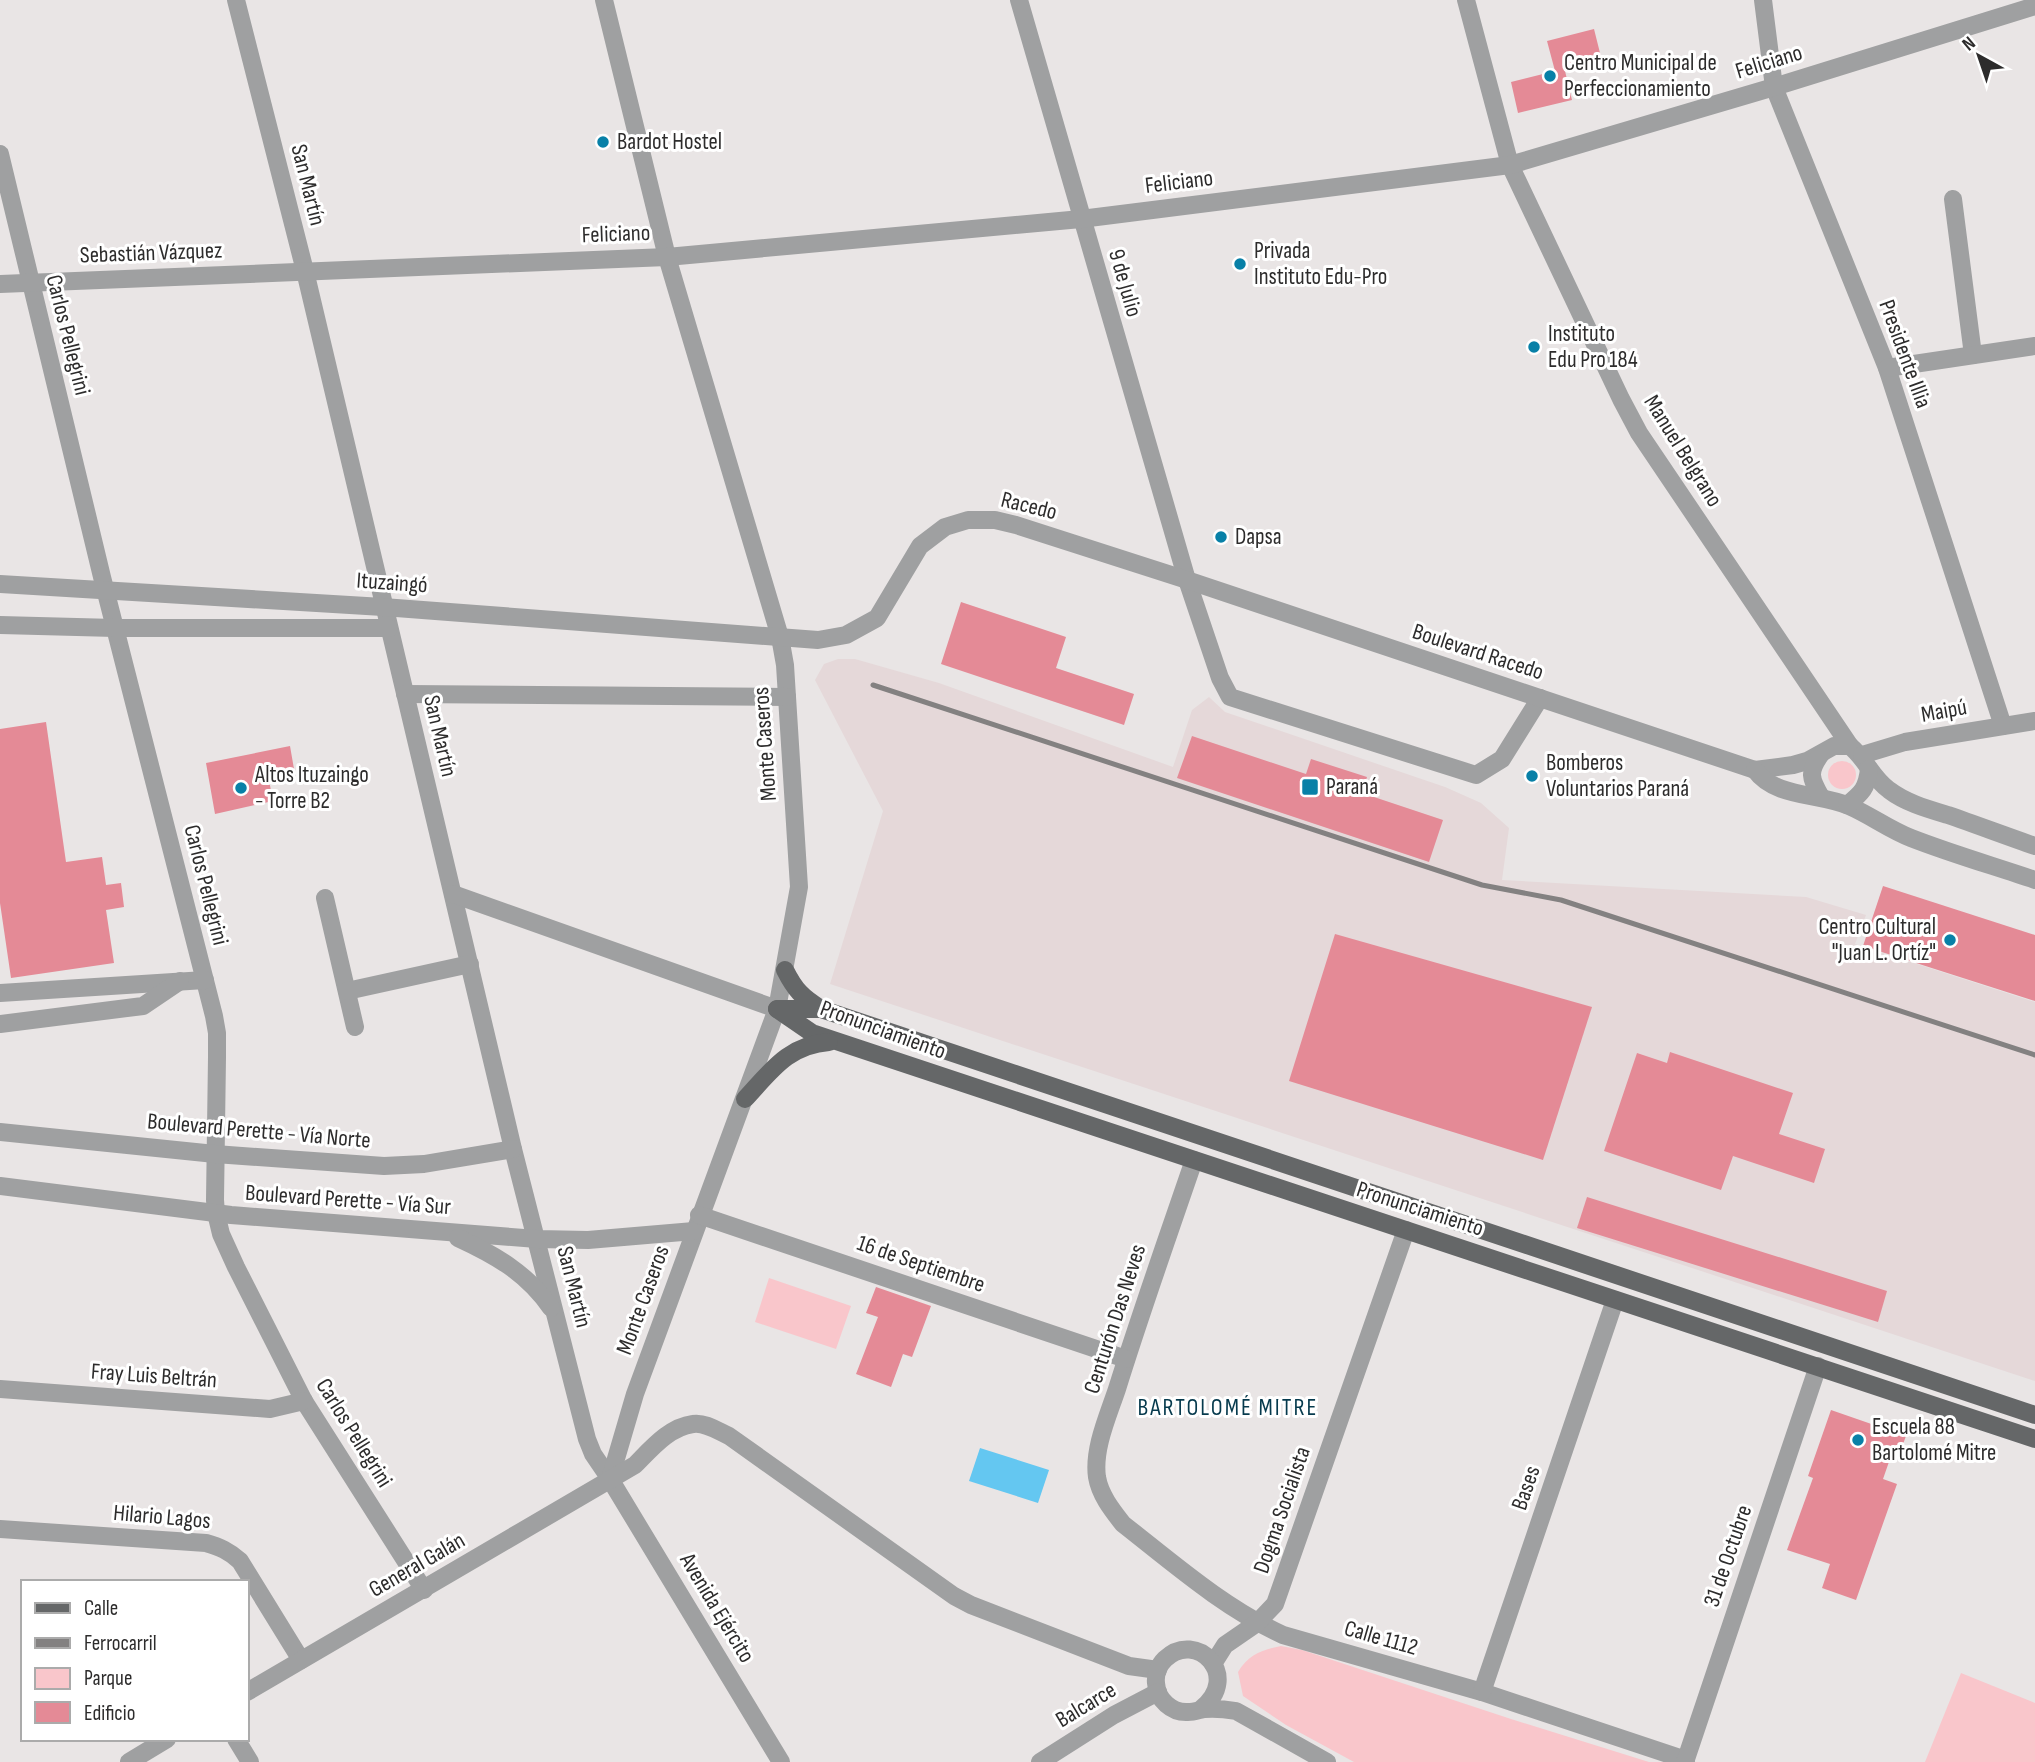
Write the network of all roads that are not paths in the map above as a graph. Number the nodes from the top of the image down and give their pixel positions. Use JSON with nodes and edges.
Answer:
{"nodes":[{"id":1,"x":236,"y":0,"type":"edge"},
{"id":2,"x":604,"y":0,"type":"edge"},
{"id":3,"x":1018,"y":0,"type":"edge"},
{"id":4,"x":1466,"y":0,"type":"edge"},
{"id":5,"x":1763,"y":0,"type":"edge"},
{"id":6,"x":2035,"y":5,"type":"edge"},
{"id":7,"x":1774,"y":87,"type":"junction"},
{"id":8,"x":0,"y":155,"type":"edge"},
{"id":9,"x":1510,"y":165,"type":"junction"},
{"id":10,"x":1953,"y":199,"type":"dead end"},
{"id":11,"x":1081,"y":219,"type":"junction"},
{"id":12,"x":667,"y":257,"type":"junction"},
{"id":13,"x":305,"y":271,"type":"junction"},
{"id":14,"x":30,"y":283,"type":"junction"},
{"id":15,"x":0,"y":284,"type":"edge"},
{"id":16,"x":2035,"y":346,"type":"edge"},
{"id":17,"x":1973,"y":355,"type":"junction"},
{"id":18,"x":1886,"y":368,"type":"junction"},
{"id":19,"x":1187,"y":580,"type":"junction"},
{"id":20,"x":0,"y":583,"type":"edge"},
{"id":21,"x":106,"y":589,"type":"junction"},
{"id":22,"x":383,"y":607,"type":"junction"},
{"id":23,"x":0,"y":625,"type":"edge"},
{"id":24,"x":115,"y":628,"type":"junction"},
{"id":25,"x":388,"y":628,"type":"junction"},
{"id":26,"x":780,"y":637,"type":"junction"},
{"id":27,"x":405,"y":694,"type":"junction"},
{"id":28,"x":787,"y":697,"type":"junction"},
{"id":29,"x":1540,"y":698,"type":"junction"},
{"id":30,"x":2035,"y":721,"type":"edge"},
{"id":31,"x":2003,"y":726,"type":"junction"},
{"id":32,"x":1821,"y":754,"type":"junction"},
{"id":33,"x":1860,"y":757,"type":"junction"},
{"id":34,"x":1755,"y":770,"type":"junction"},
{"id":35,"x":1821,"y":797,"type":"junction"},
{"id":36,"x":1847,"y":805,"type":"junction"},
{"id":37,"x":2035,"y":846,"type":"edge"},
{"id":38,"x":2035,"y":880,"type":"edge"},
{"id":39,"x":453,"y":894,"type":"junction"},
{"id":40,"x":325,"y":898,"type":"dead end"},
{"id":41,"x":470,"y":964,"type":"junction"},
{"id":42,"x":785,"y":970,"type":"junction"},
{"id":43,"x":205,"y":980,"type":"junction"},
{"id":44,"x":180,"y":981,"type":"junction"},
{"id":45,"x":347,"y":991,"type":"junction"},
{"id":46,"x":0,"y":993,"type":"edge"},
{"id":47,"x":777,"y":1009,"type":"junction"},
{"id":48,"x":821,"y":1009,"type":"junction"},
{"id":49,"x":0,"y":1024,"type":"edge"},
{"id":50,"x":355,"y":1027,"type":"dead end"},
{"id":51,"x":836,"y":1042,"type":"junction"},
{"id":52,"x":745,"y":1099,"type":"junction"},
{"id":53,"x":0,"y":1132,"type":"edge"},
{"id":54,"x":513,"y":1149,"type":"junction"},
{"id":55,"x":215,"y":1154,"type":"junction"},
{"id":56,"x":1194,"y":1160,"type":"junction"},
{"id":57,"x":0,"y":1186,"type":"edge"},
{"id":58,"x":216,"y":1213,"type":"junction"},
{"id":59,"x":697,"y":1223,"type":"junction"},
{"id":60,"x":1406,"y":1230,"type":"junction"},
{"id":61,"x":445,"y":1232,"type":"junction"},
{"id":62,"x":537,"y":1239,"type":"junction"},
{"id":63,"x":1615,"y":1300,"type":"junction"},
{"id":64,"x":556,"y":1317,"type":"junction"},
{"id":65,"x":1126,"y":1359,"type":"junction"},
{"id":66,"x":1818,"y":1366,"type":"junction"},
{"id":67,"x":0,"y":1389,"type":"edge"},
{"id":68,"x":304,"y":1401,"type":"junction"},
{"id":69,"x":2035,"y":1415,"type":"edge"},
{"id":70,"x":2035,"y":1439,"type":"edge"},
{"id":71,"x":610,"y":1479,"type":"junction"},
{"id":72,"x":1102,"y":1494,"type":"joint"},
{"id":73,"x":0,"y":1529,"type":"edge"},
{"id":74,"x":424,"y":1590,"type":"junction"},
{"id":75,"x":1257,"y":1623,"type":"junction"},
{"id":76,"x":301,"y":1660,"type":"junction"},
{"id":77,"x":1213,"y":1664,"type":"junction"},
{"id":78,"x":1158,"y":1670,"type":"junction"},
{"id":79,"x":248,"y":1691,"type":"edge"},
{"id":80,"x":1158,"y":1692,"type":"junction"},
{"id":81,"x":1482,"y":1692,"type":"junction"},
{"id":82,"x":1202,"y":1709,"type":"junction"},
{"id":83,"x":164,"y":1741,"type":"edge"},
{"id":84,"x":237,"y":1741,"type":"edge"},
{"id":85,"x":1685,"y":1761,"type":"edge"},
{"id":86,"x":129,"y":1762,"type":"edge"},
{"id":87,"x":250,"y":1762,"type":"edge"},
{"id":88,"x":781,"y":1762,"type":"edge"},
{"id":89,"x":1040,"y":1762,"type":"edge"},
{"id":90,"x":1327,"y":1762,"type":"edge"}],
"edges":[{"from":1,"to":13,"type":"street","name":"San Martín"},
{"from":2,"to":12,"type":"street","name":"Monte Caseros"},
{"from":3,"to":11,"type":"street","name":"9 de Julio"},
{"from":4,"to":9,"type":"street","name":"Manuel Belgrano"},
{"from":5,"to":7,"type":"street","name":"Presidente Illia"},
{"from":6,"to":7,"type":"street","name":"Feliciano"},
{"from":7,"to":9,"type":"street","name":"Feliciano"},
{"from":7,"to":18,"type":"street","name":"Presidente Illia"},
{"from":8,"to":14,"type":"street","name":"Carlos Pellegrini"},
{"from":9,"to":11,"type":"street","name":"Feliciano"},
{"from":9,"to":33,"type":"street","name":"Manuel Belgrano"},
{"from":10,"to":17,"type":"street"},
{"from":11,"to":12,"type":"street","name":"Feliciano"},
{"from":11,"to":19,"type":"street","name":"9 de Julio"},
{"from":12,"to":13,"type":"street","name":"Feliciano"},
{"from":12,"to":26,"type":"street","name":"Monte Caseros"},
{"from":13,"to":14,"type":"street","name":"Sebastián Vázquez"},
{"from":13,"to":22,"type":"street","name":"San Martín"},
{"from":14,"to":15,"type":"street","name":"Sebastián Vázquez"},
{"from":14,"to":21,"type":"street","name":"Carlos Pellegrini"},
{"from":16,"to":17,"type":"street"},
{"from":17,"to":18,"type":"street"},
{"from":18,"to":31,"type":"street","name":"Presidente Illia"},
{"from":19,"to":26,"type":"street","name":"Racedo"},
{"from":19,"to":29,"type":"street","name":"Boulevard Racedo"},
{"from":19,"to":29,"type":"street","name":"9 de Julio"},
{"from":20,"to":21,"type":"street","name":"Ituzaingó"},
{"from":21,"to":22,"type":"street","name":"Ituzaingó"},
{"from":21,"to":24,"type":"street","name":"Carlos Pellegrini"},
{"from":22,"to":25,"type":"street","name":"San Martín"},
{"from":22,"to":26,"type":"street","name":"Ituzaingó"},
{"from":23,"to":24,"type":"street"},
{"from":24,"to":25,"type":"street"},
{"from":24,"to":43,"type":"street","name":"Carlos Pellegrini"},
{"from":25,"to":27,"type":"street","name":"San Martín"},
{"from":26,"to":28,"type":"street","name":"Monte Caseros"},
{"from":27,"to":28,"type":"street"},
{"from":27,"to":39,"type":"street","name":"San Martín"},
{"from":28,"to":42,"type":"street","name":"Monte Caseros"},
{"from":29,"to":34,"type":"street","name":"Boulevard Racedo"},
{"from":30,"to":31,"type":"street","name":"Maipú"},
{"from":31,"to":33,"type":"street","name":"Maipú"},
{"from":32,"to":33,"type":"street","name":"Boulevard Racedo"},
{"from":32,"to":34,"type":"street","name":"Boulevard Racedo"},
{"from":32,"to":35,"type":"street"},
{"from":33,"to":36,"type":"street"},
{"from":33,"to":37,"type":"street"},
{"from":34,"to":35,"type":"street","name":"Boulevard Racedo"},
{"from":35,"to":36,"type":"street","name":"Boulevard Racedo"},
{"from":36,"to":38,"type":"street","name":"Boulevard Racedo"},
{"from":39,"to":41,"type":"street","name":"San Martín"},
{"from":39,"to":47,"type":"street"},
{"from":40,"to":45,"type":"street"},
{"from":41,"to":45,"type":"street"},
{"from":41,"to":54,"type":"street","name":"San Martín"},
{"from":42,"to":47,"type":"street","name":"Monte Caseros"},
{"from":42,"to":48,"type":"main road"},
{"from":43,"to":44,"type":"street"},
{"from":43,"to":55,"type":"street","name":"Carlos Pellegrini"},
{"from":44,"to":46,"type":"street"},
{"from":44,"to":49,"type":"street"},
{"from":45,"to":50,"type":"street"},
{"from":47,"to":48,"type":"main road","name":"Pronunciamiento"},
{"from":47,"to":51,"type":"main road","name":"Pronunciamiento"},
{"from":47,"to":52,"type":"street","name":"Monte Caseros"},
{"from":48,"to":69,"type":"main road","name":"Pronunciamiento"},
{"from":51,"to":52,"type":"main road"},
{"from":51,"to":56,"type":"main road","name":"Pronunciamiento"},
{"from":52,"to":59,"type":"street","name":"Monte Caseros"},
{"from":53,"to":55,"type":"street","name":"Boulevard Perette - Vía Norte"},
{"from":54,"to":55,"type":"street","name":"Boulevard Perette - Vía Norte"},
{"from":54,"to":62,"type":"street","name":"San Martín"},
{"from":55,"to":58,"type":"street","name":"Carlos Pellegrini"},
{"from":56,"to":60,"type":"main road","name":"Pronunciamiento"},
{"from":56,"to":65,"type":"street","name":"Centurón Das Neves"},
{"from":57,"to":58,"type":"street","name":"Boulevard Perette - Vía Sur"},
{"from":58,"to":61,"type":"street","name":"Boulevard Perette - Vía Sur"},
{"from":58,"to":68,"type":"street","name":"Carlos Pellegrini"},
{"from":59,"to":62,"type":"street","name":"Boulevard Perette - Vía Sur"},
{"from":59,"to":65,"type":"street","name":"16 de Septiembre"},
{"from":59,"to":71,"type":"street","name":"Monte Caseros"},
{"from":60,"to":63,"type":"main road","name":"Pronunciamiento"},
{"from":60,"to":75,"type":"street","name":"Dogma Socialista"},
{"from":61,"to":62,"type":"street","name":"Boulevard Perette - Vía Sur"},
{"from":61,"to":64,"type":"street"},
{"from":62,"to":64,"type":"street","name":"San Martín"},
{"from":63,"to":66,"type":"main road","name":"Pronunciamiento"},
{"from":63,"to":81,"type":"street","name":"Bases"},
{"from":64,"to":71,"type":"street","name":"San Martín"},
{"from":65,"to":72,"type":"street","name":"Centurón Das Neves"},
{"from":66,"to":70,"type":"main road","name":"Pronunciamiento"},
{"from":66,"to":85,"type":"street","name":"31 de Octubre"},
{"from":67,"to":68,"type":"street","name":"Fray Luis Beltrán"},
{"from":68,"to":74,"type":"street","name":"Carlos Pellegrini"},
{"from":71,"to":74,"type":"street","name":"General Galán"},
{"from":71,"to":78,"type":"street","name":"General Galán"},
{"from":71,"to":88,"type":"street","name":"Avenida Ejército"},
{"from":72,"to":75,"type":"street","name":"Calle 1112"},
{"from":73,"to":76,"type":"street","name":"Hilario Lagos"},
{"from":74,"to":76,"type":"street","name":"General Galán"},
{"from":75,"to":77,"type":"street","name":"Dogma Socialista"},
{"from":75,"to":81,"type":"street","name":"Calle 1112"},
{"from":76,"to":79,"type":"street","name":"General Galán"},
{"from":77,"to":78,"type":"street"},
{"from":77,"to":82,"type":"street"},
{"from":78,"to":80,"type":"street"},
{"from":80,"to":82,"type":"street"},
{"from":80,"to":89,"type":"street","name":"Balcarce"},
{"from":81,"to":85,"type":"street","name":"Calle 1112"},
{"from":82,"to":90,"type":"street"},
{"from":83,"to":86,"type":"street"},
{"from":84,"to":87,"type":"street"}]}
